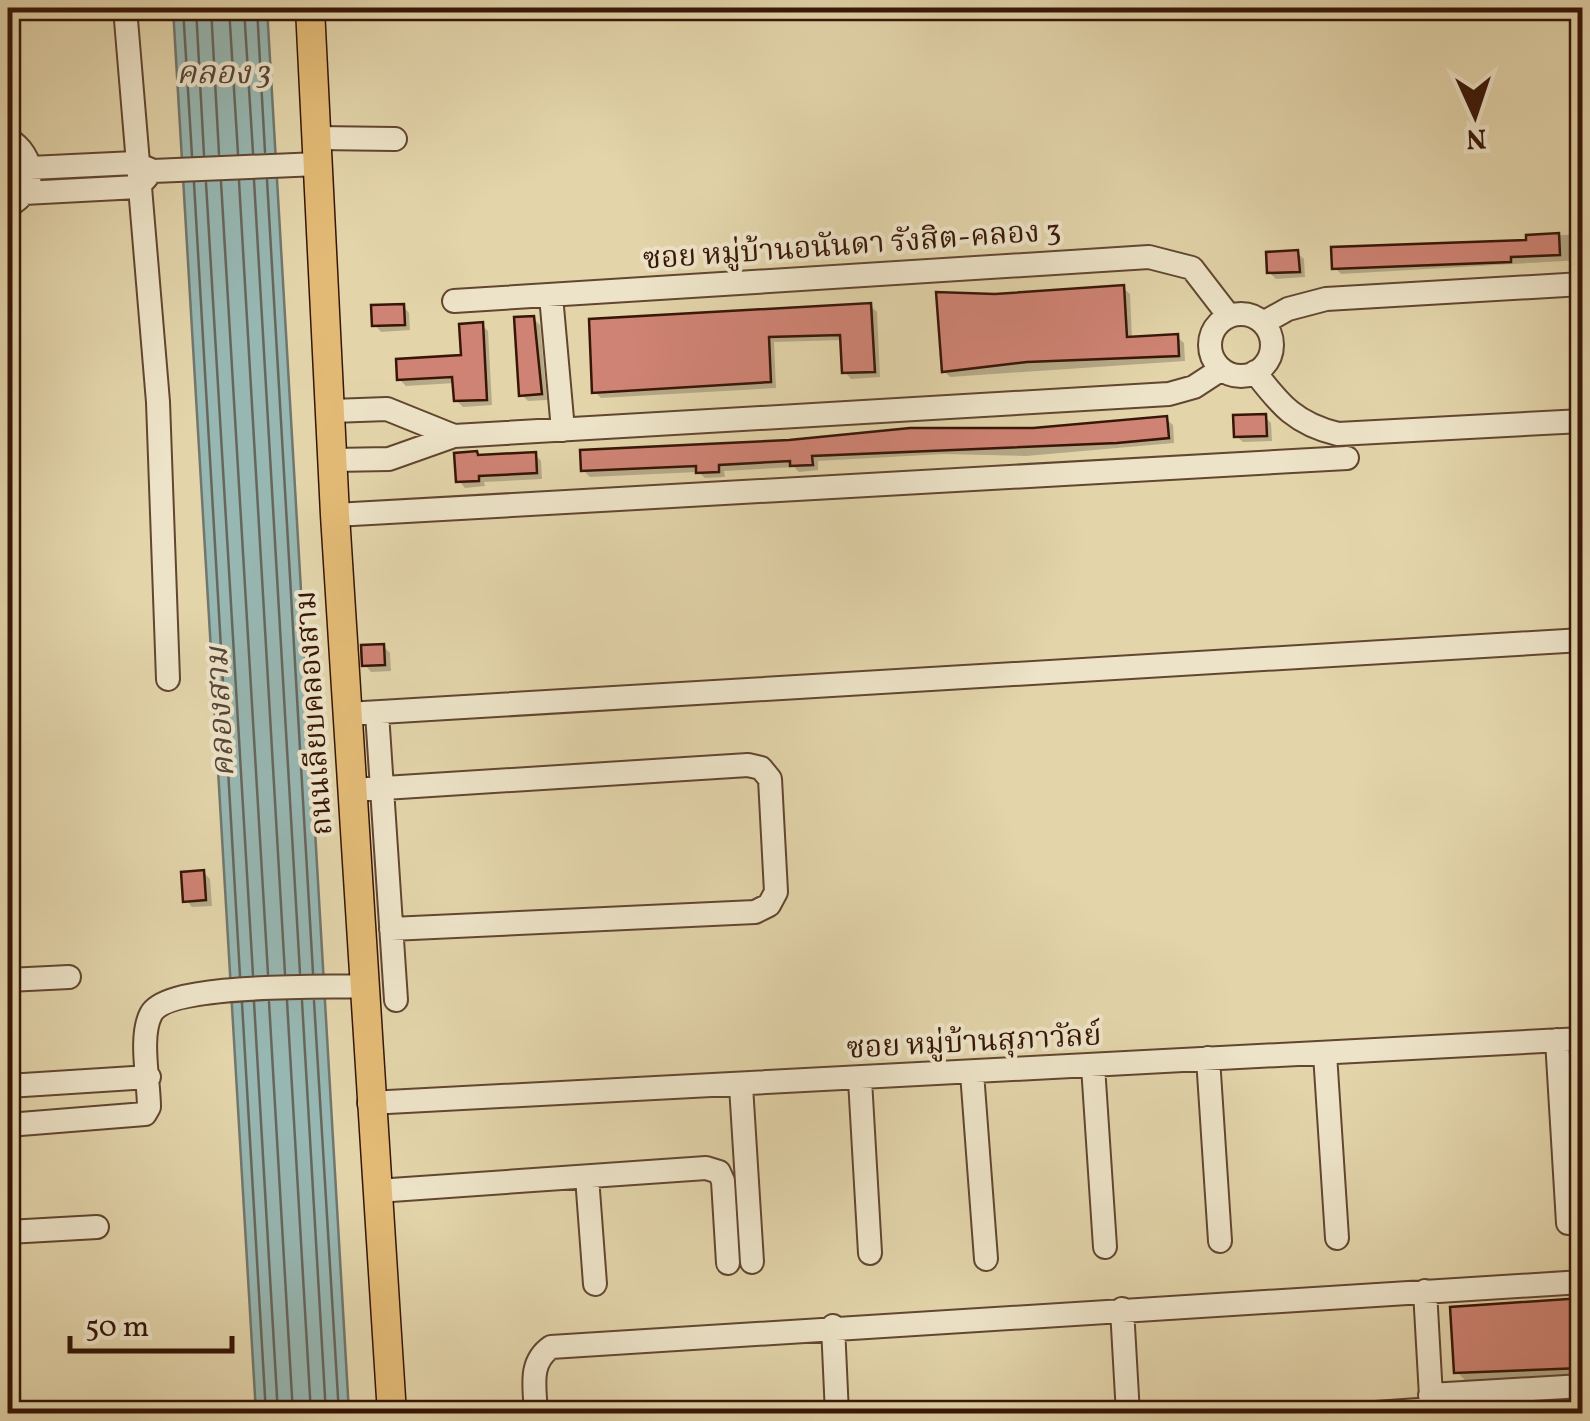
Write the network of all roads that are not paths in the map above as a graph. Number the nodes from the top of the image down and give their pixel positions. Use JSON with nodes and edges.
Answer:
{"nodes":[{"id":1,"x":125,"y":8,"type":"edge"},
{"id":2,"x":310,"y":8,"type":"edge"},
{"id":3,"x":8,"y":139,"type":"edge"},
{"id":4,"x":395,"y":139,"type":"dead end"},
{"id":5,"x":318,"y":151,"type":"junction"},
{"id":6,"x":30,"y":168,"type":"junction"},
{"id":7,"x":147,"y":173,"type":"junction"},
{"id":8,"x":16,"y":200,"type":"edge"},
{"id":9,"x":1582,"y":284,"type":"edge"},
{"id":10,"x":551,"y":296,"type":"junction"},
{"id":11,"x":454,"y":301,"type":"dead end"},
{"id":12,"x":1229,"y":316,"type":"junction"},
{"id":13,"x":1263,"y":323,"type":"junction"},
{"id":14,"x":1220,"y":370,"type":"junction"},
{"id":15,"x":1255,"y":372,"type":"junction"},
{"id":16,"x":332,"y":411,"type":"junction"},
{"id":17,"x":1582,"y":421,"type":"edge"},
{"id":18,"x":562,"y":430,"type":"junction"},
{"id":19,"x":454,"y":436,"type":"junction"},
{"id":20,"x":1346,"y":458,"type":"dead end"},
{"id":21,"x":334,"y":460,"type":"junction"},
{"id":22,"x":335,"y":515,"type":"junction"},
{"id":23,"x":1582,"y":640,"type":"edge"},
{"id":24,"x":168,"y":680,"type":"dead end"},
{"id":25,"x":377,"y":713,"type":"junction"},
{"id":26,"x":347,"y":714,"type":"junction"},
{"id":27,"x":382,"y":786,"type":"junction"},
{"id":28,"x":353,"y":790,"type":"junction"},
{"id":29,"x":392,"y":929,"type":"junction"},
{"id":30,"x":68,"y":976,"type":"dead end"},
{"id":31,"x":8,"y":980,"type":"edge"},
{"id":32,"x":364,"y":986,"type":"junction"},
{"id":33,"x":396,"y":1000,"type":"dead end"},
{"id":34,"x":1582,"y":1038,"type":"edge"},
{"id":35,"x":1558,"y":1040,"type":"junction"},
{"id":36,"x":1326,"y":1054,"type":"junction"},
{"id":37,"x":1208,"y":1058,"type":"junction"},
{"id":38,"x":1093,"y":1066,"type":"junction"},
{"id":39,"x":972,"y":1074,"type":"junction"},
{"id":40,"x":149,"y":1078,"type":"junction"},
{"id":41,"x":860,"y":1080,"type":"junction"},
{"id":42,"x":8,"y":1086,"type":"edge"},
{"id":43,"x":741,"y":1086,"type":"junction"},
{"id":44,"x":369,"y":1103,"type":"junction"},
{"id":45,"x":8,"y":1125,"type":"edge"},
{"id":46,"x":587,"y":1177,"type":"junction"},
{"id":47,"x":377,"y":1191,"type":"junction"},
{"id":48,"x":1568,"y":1223,"type":"dead end"},
{"id":49,"x":97,"y":1227,"type":"dead end"},
{"id":50,"x":8,"y":1232,"type":"edge"},
{"id":51,"x":1336,"y":1238,"type":"dead end"},
{"id":52,"x":1220,"y":1241,"type":"dead end"},
{"id":53,"x":1105,"y":1246,"type":"dead end"},
{"id":54,"x":870,"y":1253,"type":"dead end"},
{"id":55,"x":986,"y":1258,"type":"dead end"},
{"id":56,"x":1582,"y":1282,"type":"edge"},
{"id":57,"x":595,"y":1284,"type":"dead end"},
{"id":58,"x":1424,"y":1291,"type":"junction"},
{"id":59,"x":1122,"y":1309,"type":"junction"},
{"id":60,"x":832,"y":1326,"type":"junction"},
{"id":61,"x":1582,"y":1386,"type":"edge"},
{"id":62,"x":1431,"y":1406,"type":"edge"},
{"id":63,"x":392,"y":1414,"type":"edge"},
{"id":64,"x":536,"y":1414,"type":"edge"},
{"id":65,"x":837,"y":1414,"type":"edge"},
{"id":66,"x":1128,"y":1414,"type":"edge"},
{"id":67,"x":1361,"y":1414,"type":"edge"}],
"edges":[{"from":1,"to":7,"type":"street"},
{"from":2,"to":5,"type":"main road","name":"ถนนเลียบคลองสาม"},
{"from":3,"to":6,"type":"street"},
{"from":4,"to":5,"type":"street"},
{"from":5,"to":7,"type":"street"},
{"from":5,"to":16,"type":"main road","name":"ถนนเลียบคลองสาม"},
{"from":6,"to":7,"type":"street"},
{"from":6,"to":8,"type":"street"},
{"from":7,"to":8,"type":"street"},
{"from":7,"to":24,"type":"street"},
{"from":9,"to":13,"type":"street"},
{"from":10,"to":11,"type":"street","name":"ซอย หมู่บ้านอนันดา รังสิต-คลอง 3"},
{"from":10,"to":12,"type":"street","name":"ซอย หมู่บ้านอนันดา รังสิต-คลอง 3"},
{"from":10,"to":18,"type":"street"},
{"from":12,"to":13,"type":"street"},
{"from":12,"to":14,"type":"street"},
{"from":13,"to":15,"type":"street"},
{"from":14,"to":15,"type":"street"},
{"from":14,"to":18,"type":"street"},
{"from":15,"to":17,"type":"street"},
{"from":16,"to":19,"type":"street"},
{"from":16,"to":21,"type":"main road","name":"ถนนเลียบคลองสาม"},
{"from":18,"to":19,"type":"street"},
{"from":19,"to":21,"type":"street"},
{"from":20,"to":22,"type":"street"},
{"from":21,"to":22,"type":"main road","name":"ถนนเลียบคลองสาม"},
{"from":22,"to":26,"type":"main road","name":"ถนนเลียบคลองสาม"},
{"from":23,"to":25,"type":"street"},
{"from":25,"to":26,"type":"street"},
{"from":25,"to":27,"type":"street"},
{"from":26,"to":28,"type":"main road","name":"ถนนเลียบคลองสาม"},
{"from":27,"to":28,"type":"street"},
{"from":27,"to":29,"type":"street"},
{"from":27,"to":29,"type":"street"},
{"from":28,"to":32,"type":"main road","name":"ถนนเลียบคลองสาม"},
{"from":29,"to":33,"type":"street"},
{"from":30,"to":31,"type":"street"},
{"from":32,"to":40,"type":"street"},
{"from":32,"to":44,"type":"main road","name":"ถนนเลียบคลองสาม"},
{"from":34,"to":35,"type":"street","name":"ซอย หมู่บ้านสุภาวัลย์"},
{"from":35,"to":36,"type":"street","name":"ซอย หมู่บ้านสุภาวัลย์"},
{"from":35,"to":48,"type":"street"},
{"from":36,"to":37,"type":"street","name":"ซอย หมู่บ้านสุภาวัลย์"},
{"from":36,"to":51,"type":"street"},
{"from":37,"to":38,"type":"street","name":"ซอย หมู่บ้านสุภาวัลย์"},
{"from":37,"to":52,"type":"street"},
{"from":38,"to":39,"type":"street","name":"ซอย หมู่บ้านสุภาวัลย์"},
{"from":38,"to":53,"type":"street"},
{"from":39,"to":41,"type":"street","name":"ซอย หมู่บ้านสุภาวัลย์"},
{"from":39,"to":55,"type":"street"},
{"from":40,"to":42,"type":"street"},
{"from":40,"to":45,"type":"street"},
{"from":41,"to":43,"type":"street","name":"ซอย หมู่บ้านสุภาวัลย์"},
{"from":41,"to":54,"type":"street"},
{"from":43,"to":44,"type":"street","name":"ซอย หมู่บ้านสุภาวัลย์"},
{"from":43,"to":46,"type":"street"},
{"from":44,"to":47,"type":"main road","name":"ถนนเลียบคลองสาม"},
{"from":46,"to":47,"type":"street"},
{"from":46,"to":57,"type":"street"},
{"from":47,"to":63,"type":"main road","name":"ถนนเลียบคลองสาม"},
{"from":49,"to":50,"type":"street"},
{"from":56,"to":58,"type":"street"},
{"from":58,"to":59,"type":"street"},
{"from":58,"to":62,"type":"street"},
{"from":59,"to":60,"type":"street"},
{"from":59,"to":66,"type":"street"},
{"from":60,"to":64,"type":"street"},
{"from":60,"to":65,"type":"street"},
{"from":61,"to":62,"type":"street"},
{"from":62,"to":67,"type":"street"}]}
